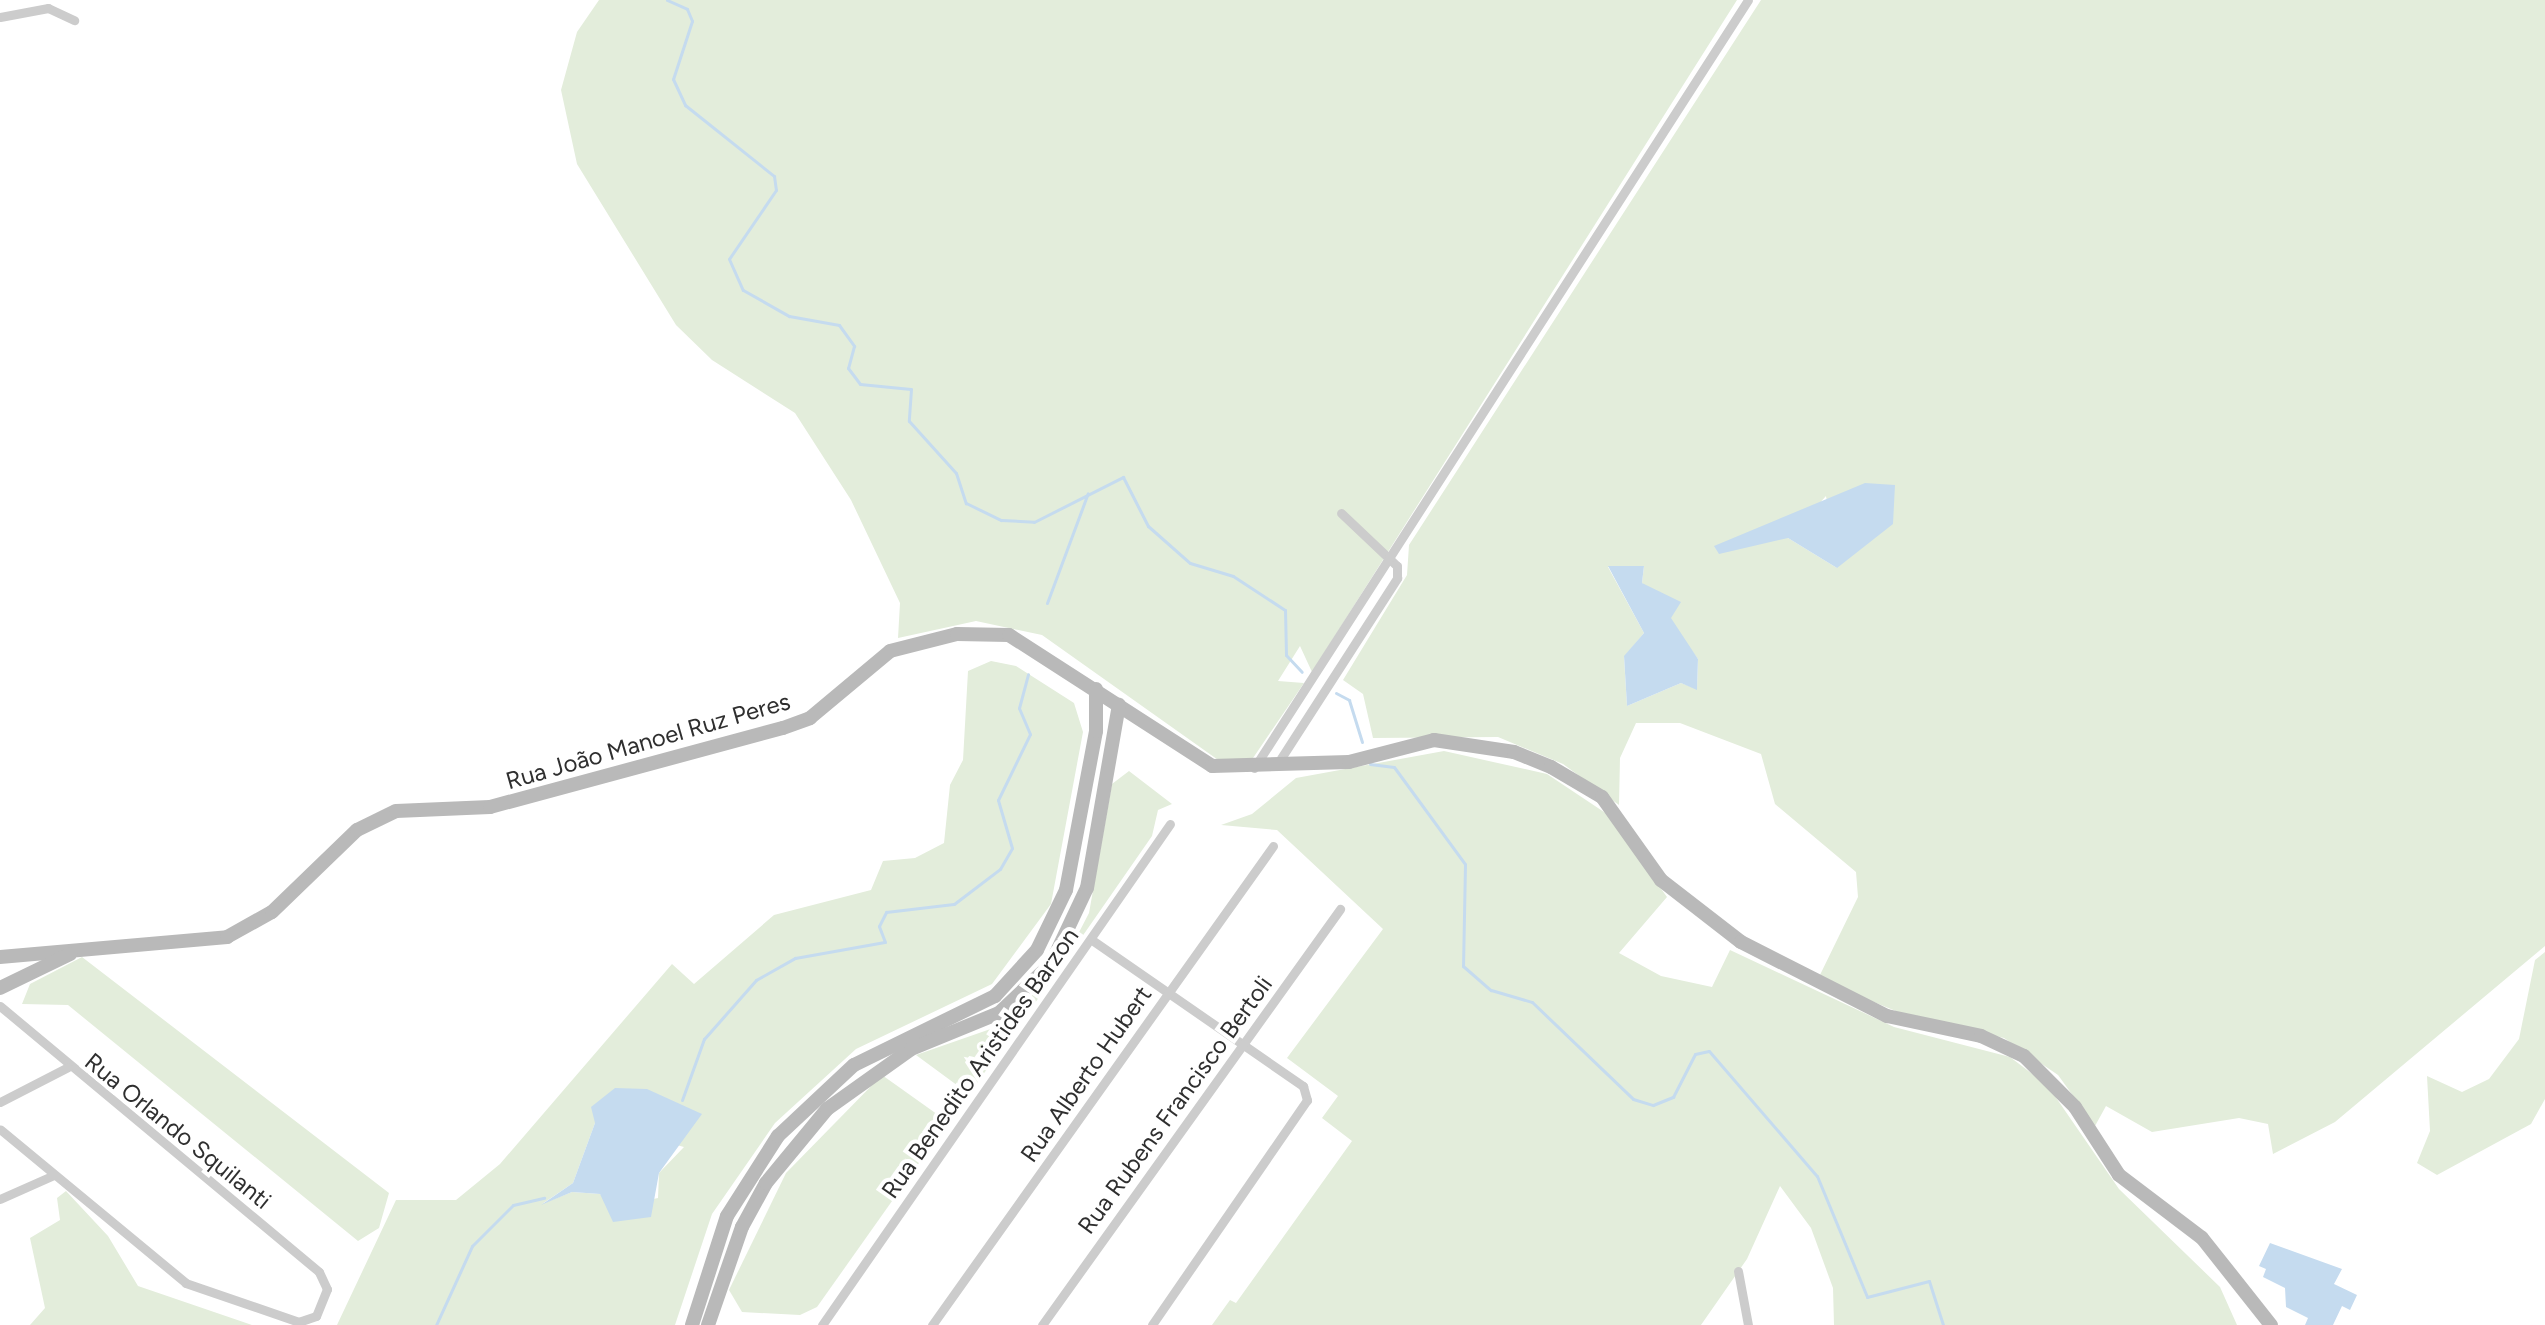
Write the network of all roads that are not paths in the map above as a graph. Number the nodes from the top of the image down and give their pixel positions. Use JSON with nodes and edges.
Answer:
{"nodes":[{"id":1,"x":1748,"y":0,"type":"edge"},
{"id":2,"x":0,"y":17,"type":"edge"},
{"id":3,"x":74,"y":20,"type":"dead end"},
{"id":4,"x":1341,"y":513,"type":"dead end"},
{"id":5,"x":1391,"y":559,"type":"junction"},
{"id":6,"x":1096,"y":689,"type":"junction"},
{"id":7,"x":1119,"y":705,"type":"junction"},
{"id":8,"x":1096,"y":731,"type":"junction"},
{"id":9,"x":1116,"y":737,"type":"junction"},
{"id":10,"x":1276,"y":766,"type":"junction"},
{"id":11,"x":1252,"y":770,"type":"junction"},
{"id":12,"x":1170,"y":824,"type":"dead end"},
{"id":13,"x":1273,"y":846,"type":"dead end"},
{"id":14,"x":1340,"y":909,"type":"dead end"},
{"id":15,"x":1092,"y":940,"type":"junction"},
{"id":16,"x":85,"y":947,"type":"junction"},
{"id":17,"x":0,"y":957,"type":"edge"},
{"id":18,"x":0,"y":988,"type":"edge"},
{"id":19,"x":1168,"y":992,"type":"junction"},
{"id":20,"x":0,"y":1006,"type":"edge"},
{"id":21,"x":1242,"y":1044,"type":"junction"},
{"id":22,"x":68,"y":1067,"type":"junction"},
{"id":23,"x":0,"y":1102,"type":"edge"},
{"id":24,"x":0,"y":1129,"type":"edge"},
{"id":25,"x":54,"y":1175,"type":"junction"},
{"id":26,"x":0,"y":1199,"type":"edge"},
{"id":27,"x":1738,"y":1271,"type":"dead end"},
{"id":28,"x":692,"y":1324,"type":"edge"},
{"id":29,"x":708,"y":1325,"type":"edge"},
{"id":30,"x":822,"y":1325,"type":"edge"},
{"id":31,"x":932,"y":1325,"type":"edge"},
{"id":32,"x":1042,"y":1325,"type":"edge"},
{"id":33,"x":1152,"y":1325,"type":"edge"},
{"id":34,"x":1748,"y":1325,"type":"edge"},
{"id":35,"x":2271,"y":1325,"type":"edge"}],
"edges":[{"from":1,"to":5,"type":"street"},
{"from":2,"to":3,"type":"street"},
{"from":4,"to":5,"type":"street"},
{"from":5,"to":10,"type":"street"},
{"from":5,"to":11,"type":"street"},
{"from":6,"to":7,"type":"main road","name":"Rua João Manoel Ruz Peres"},
{"from":6,"to":8,"type":"main road"},
{"from":6,"to":16,"type":"main road","name":"Rua João Manoel Ruz Peres"},
{"from":7,"to":9,"type":"main road"},
{"from":7,"to":11,"type":"main road","name":"Rua João Manoel Ruz Peres"},
{"from":8,"to":9,"type":"street"},
{"from":8,"to":28,"type":"main road"},
{"from":9,"to":29,"type":"main road"},
{"from":10,"to":11,"type":"main road","name":"Rua João Manoel Ruz Peres"},
{"from":10,"to":35,"type":"main road","name":"Rua João Manoel Ruz Peres"},
{"from":12,"to":15,"type":"street","name":"Rua Benedito Aristides Barzon"},
{"from":13,"to":19,"type":"street","name":"Rua Alberto Hubert"},
{"from":14,"to":21,"type":"street","name":"Rua Rubens Francisco Bertoli"},
{"from":15,"to":19,"type":"street"},
{"from":15,"to":30,"type":"street","name":"Rua Benedito Aristides Barzon"},
{"from":16,"to":17,"type":"main road","name":"Rua João Manoel Ruz Peres"},
{"from":16,"to":18,"type":"main road","name":"Rua João Manoel Ruz Peres"},
{"from":19,"to":21,"type":"street"},
{"from":19,"to":31,"type":"street","name":"Rua Alberto Hubert"},
{"from":20,"to":22,"type":"street","name":"Rua Orlando Squilanti"},
{"from":21,"to":32,"type":"street","name":"Rua Rubens Francisco Bertoli"},
{"from":21,"to":33,"type":"street"},
{"from":22,"to":23,"type":"street"},
{"from":22,"to":25,"type":"street","name":"Rua Orlando Squilanti"},
{"from":24,"to":25,"type":"street"},
{"from":25,"to":26,"type":"street"},
{"from":27,"to":34,"type":"street"},
{"from":28,"to":29,"type":"main road"}]}
